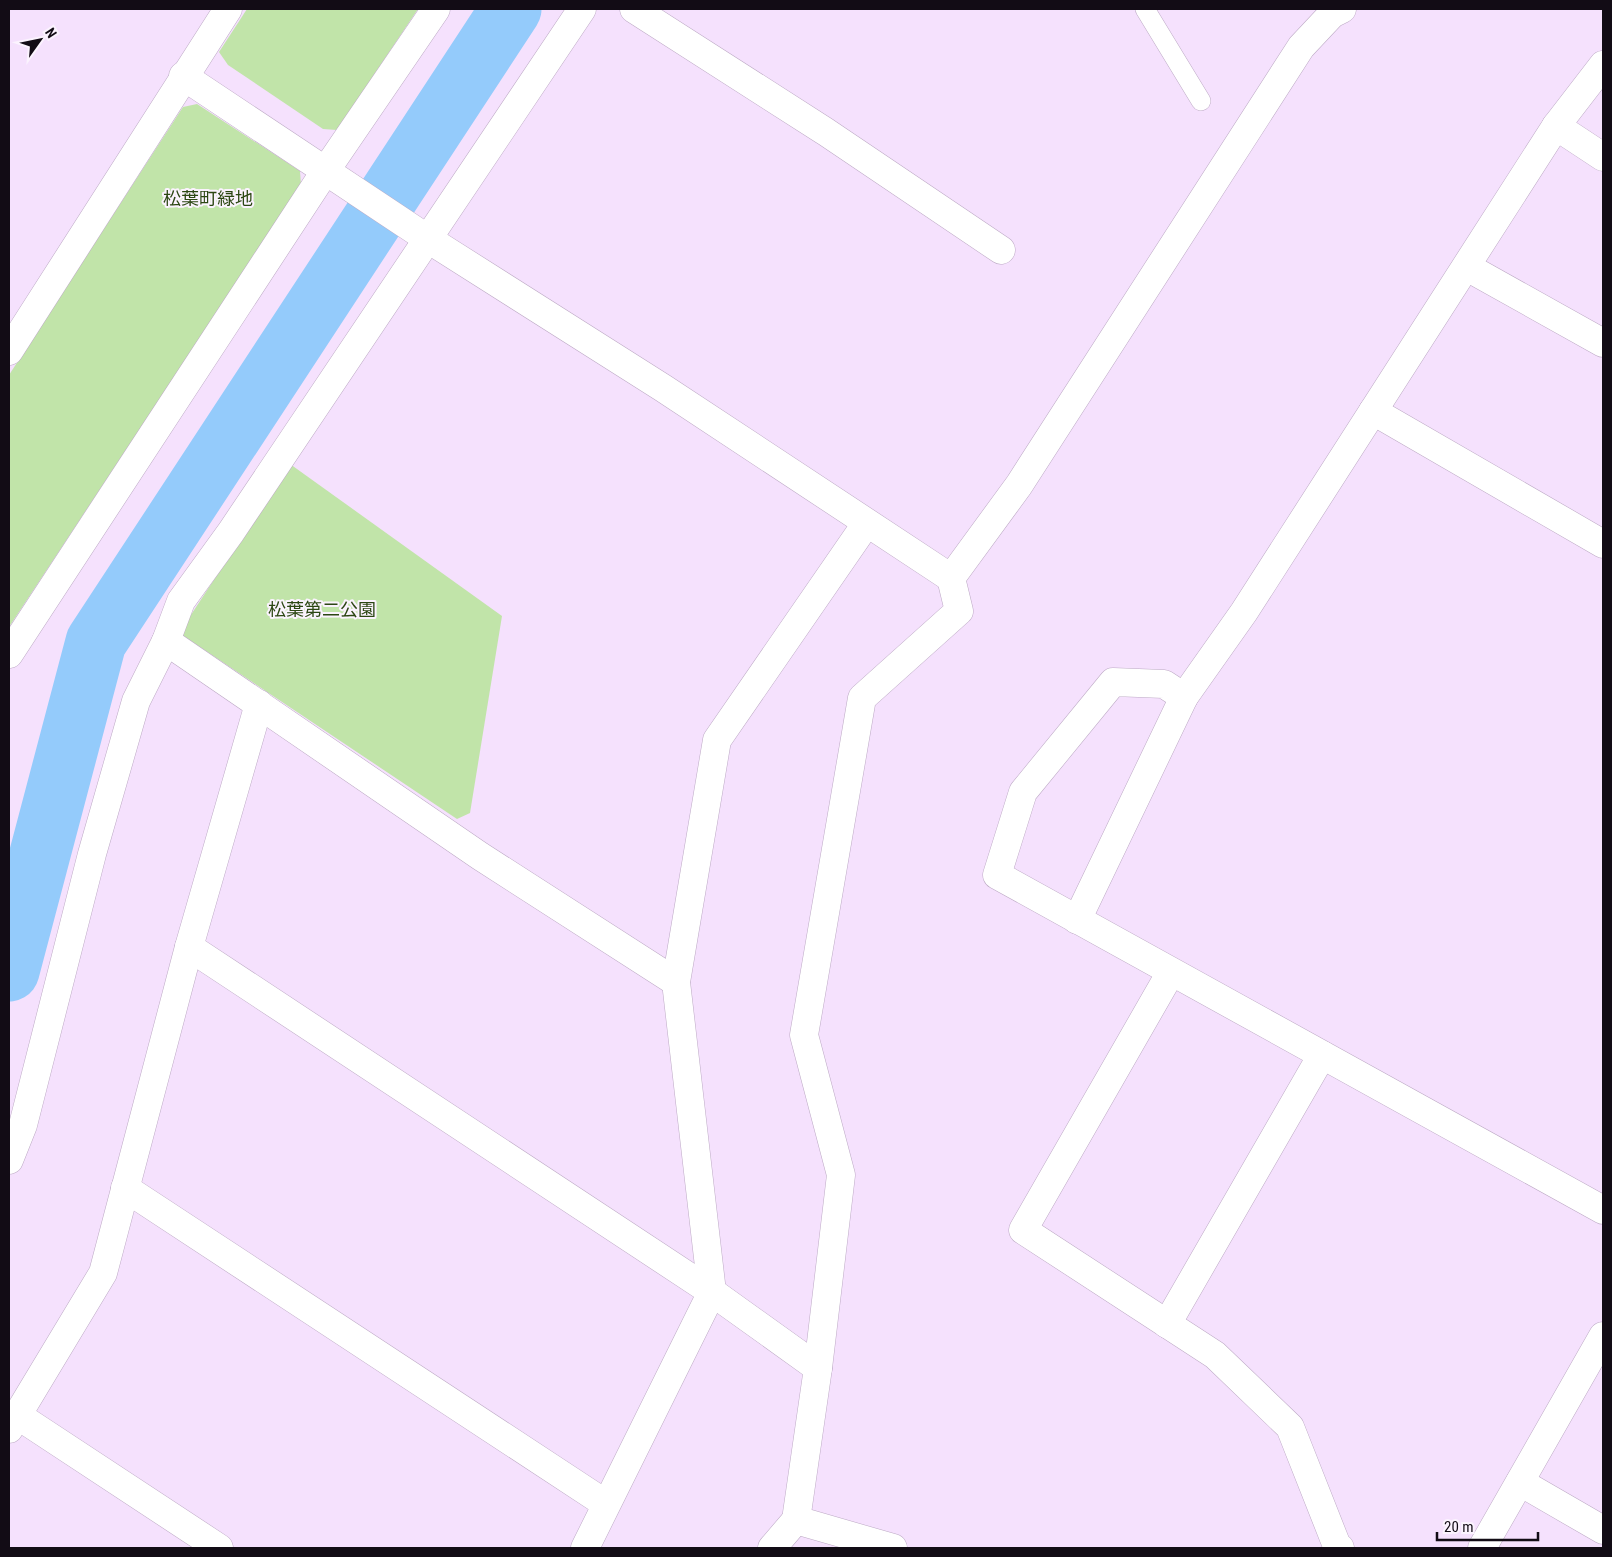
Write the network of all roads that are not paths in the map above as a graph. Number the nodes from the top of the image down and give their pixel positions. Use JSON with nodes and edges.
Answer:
{"nodes":[{"id":1,"x":228,"y":9,"type":"edge"},
{"id":2,"x":436,"y":9,"type":"edge"},
{"id":3,"x":582,"y":9,"type":"edge"},
{"id":4,"x":634,"y":9,"type":"edge"},
{"id":5,"x":1145,"y":9,"type":"edge"},
{"id":6,"x":1342,"y":9,"type":"edge"},
{"id":7,"x":1603,"y":66,"type":"edge"},
{"id":8,"x":183,"y":76,"type":"junction"},
{"id":9,"x":1201,"y":101,"type":"dead end"},
{"id":10,"x":1556,"y":126,"type":"junction"},
{"id":11,"x":1603,"y":157,"type":"edge"},
{"id":12,"x":326,"y":170,"type":"junction"},
{"id":13,"x":418,"y":233,"type":"junction"},
{"id":14,"x":1001,"y":250,"type":"dead end"},
{"id":15,"x":1467,"y":267,"type":"junction"},
{"id":16,"x":1603,"y":343,"type":"edge"},
{"id":17,"x":9,"y":351,"type":"edge"},
{"id":18,"x":1374,"y":410,"type":"junction"},
{"id":19,"x":866,"y":524,"type":"junction"},
{"id":20,"x":1603,"y":544,"type":"edge"},
{"id":21,"x":951,"y":578,"type":"junction"},
{"id":22,"x":166,"y":641,"type":"junction"},
{"id":23,"x":9,"y":654,"type":"edge"},
{"id":24,"x":1184,"y":697,"type":"junction"},
{"id":25,"x":259,"y":704,"type":"junction"},
{"id":26,"x":1077,"y":920,"type":"junction"},
{"id":27,"x":189,"y":947,"type":"junction"},
{"id":28,"x":1171,"y":972,"type":"junction"},
{"id":29,"x":676,"y":982,"type":"junction"},
{"id":30,"x":1322,"y":1055,"type":"junction"},
{"id":31,"x":9,"y":1160,"type":"edge"},
{"id":32,"x":125,"y":1188,"type":"junction"},
{"id":33,"x":1603,"y":1210,"type":"edge"},
{"id":34,"x":712,"y":1292,"type":"junction"},
{"id":35,"x":1167,"y":1324,"type":"junction"},
{"id":36,"x":1603,"y":1336,"type":"edge"},
{"id":37,"x":1596,"y":1364,"type":"edge"},
{"id":38,"x":818,"y":1368,"type":"junction"},
{"id":39,"x":13,"y":1422,"type":"edge"},
{"id":40,"x":1520,"y":1482,"type":"junction"},
{"id":41,"x":606,"y":1504,"type":"junction"},
{"id":42,"x":796,"y":1520,"type":"junction"},
{"id":43,"x":1603,"y":1530,"type":"edge"},
{"id":44,"x":219,"y":1548,"type":"edge"},
{"id":45,"x":585,"y":1548,"type":"edge"},
{"id":46,"x":772,"y":1548,"type":"edge"},
{"id":47,"x":893,"y":1548,"type":"edge"},
{"id":48,"x":1340,"y":1548,"type":"edge"},
{"id":49,"x":1482,"y":1548,"type":"edge"}],
"edges":[{"from":1,"to":8,"type":"street"},
{"from":2,"to":12,"type":"street"},
{"from":3,"to":13,"type":"street"},
{"from":4,"to":14,"type":"street"},
{"from":5,"to":9,"type":"lane"},
{"from":6,"to":21,"type":"street"},
{"from":7,"to":10,"type":"street"},
{"from":8,"to":12,"type":"street"},
{"from":8,"to":17,"type":"street"},
{"from":10,"to":11,"type":"street"},
{"from":10,"to":15,"type":"street"},
{"from":12,"to":13,"type":"street"},
{"from":12,"to":23,"type":"street"},
{"from":13,"to":19,"type":"street"},
{"from":13,"to":22,"type":"street"},
{"from":15,"to":16,"type":"street"},
{"from":15,"to":18,"type":"street"},
{"from":18,"to":20,"type":"street"},
{"from":18,"to":24,"type":"street"},
{"from":19,"to":21,"type":"street"},
{"from":19,"to":29,"type":"street"},
{"from":21,"to":38,"type":"street"},
{"from":22,"to":25,"type":"street"},
{"from":22,"to":31,"type":"street"},
{"from":24,"to":26,"type":"street"},
{"from":24,"to":26,"type":"street"},
{"from":25,"to":27,"type":"street"},
{"from":25,"to":29,"type":"street"},
{"from":26,"to":28,"type":"street"},
{"from":27,"to":32,"type":"street"},
{"from":27,"to":34,"type":"street"},
{"from":28,"to":30,"type":"street"},
{"from":28,"to":35,"type":"street"},
{"from":29,"to":34,"type":"street"},
{"from":30,"to":33,"type":"street"},
{"from":30,"to":35,"type":"street"},
{"from":32,"to":39,"type":"street"},
{"from":32,"to":41,"type":"street"},
{"from":34,"to":38,"type":"street"},
{"from":34,"to":41,"type":"street"},
{"from":35,"to":48,"type":"street"},
{"from":36,"to":37,"type":"street"},
{"from":37,"to":40,"type":"street"},
{"from":38,"to":42,"type":"street"},
{"from":39,"to":44,"type":"street"},
{"from":40,"to":43,"type":"street"},
{"from":40,"to":49,"type":"street"},
{"from":41,"to":45,"type":"street"},
{"from":42,"to":46,"type":"street"},
{"from":42,"to":47,"type":"street"}]}
